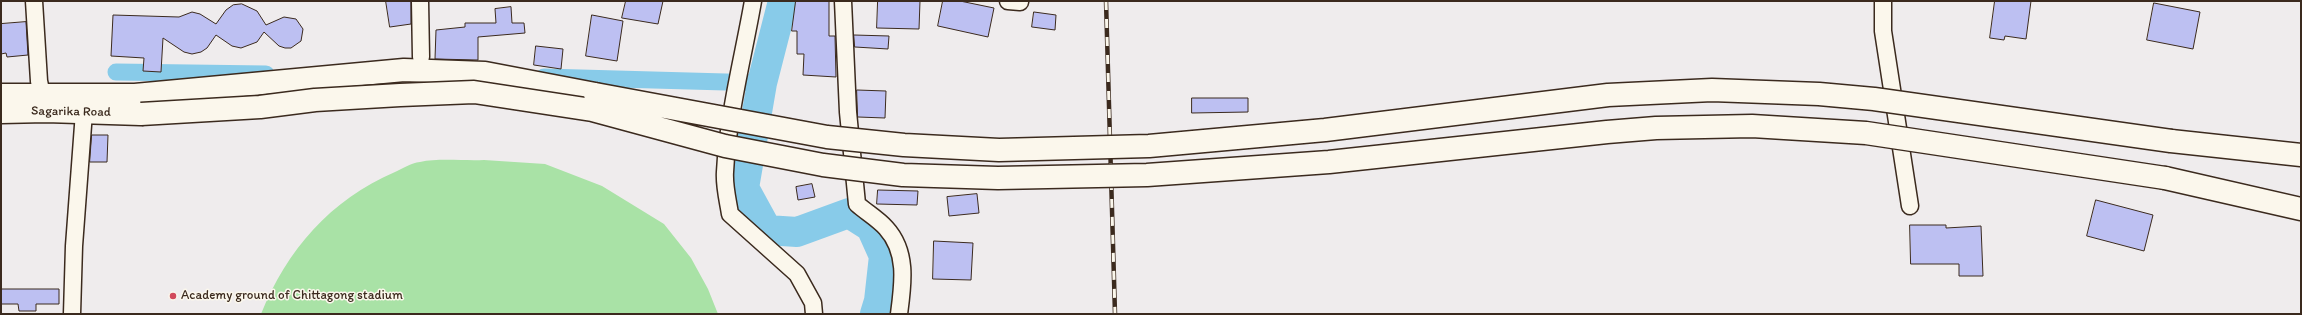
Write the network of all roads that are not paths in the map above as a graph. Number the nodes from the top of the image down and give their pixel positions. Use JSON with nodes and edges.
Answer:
{"nodes":[{"id":1,"x":34,"y":1,"type":"edge"},
{"id":2,"x":420,"y":1,"type":"edge"},
{"id":3,"x":753,"y":1,"type":"edge"},
{"id":4,"x":843,"y":1,"type":"edge"},
{"id":5,"x":1883,"y":1,"type":"edge"},
{"id":6,"x":421,"y":57,"type":"dead end"},
{"id":7,"x":1,"y":95,"type":"edge"},
{"id":8,"x":44,"y":103,"type":"junction"},
{"id":9,"x":138,"y":104,"type":"junction"},
{"id":10,"x":1,"y":112,"type":"edge"},
{"id":11,"x":84,"y":112,"type":"junction"},
{"id":12,"x":2301,"y":155,"type":"edge"},
{"id":13,"x":1910,"y":206,"type":"dead end"},
{"id":14,"x":2301,"y":209,"type":"edge"},
{"id":15,"x":72,"y":314,"type":"edge"},
{"id":16,"x":814,"y":314,"type":"edge"},
{"id":17,"x":899,"y":314,"type":"edge"}],
"edges":[{"from":1,"to":8,"type":"street"},
{"from":2,"to":6,"type":"street"},
{"from":3,"to":16,"type":"street"},
{"from":4,"to":17,"type":"street"},
{"from":5,"to":13,"type":"street"},
{"from":7,"to":8,"type":"main road","name":"Sagarika Road"},
{"from":8,"to":9,"type":"main road","name":"Sagarika Road"},
{"from":8,"to":10,"type":"main road","name":"Sagarika Road"},
{"from":8,"to":11,"type":"main road","name":"Sagarika Road"},
{"from":9,"to":11,"type":"main road","name":"Sagarika Road"},
{"from":9,"to":12,"type":"main road","bridge":true},
{"from":9,"to":14,"type":"main road","bridge":true},
{"from":11,"to":15,"type":"street"}]}
